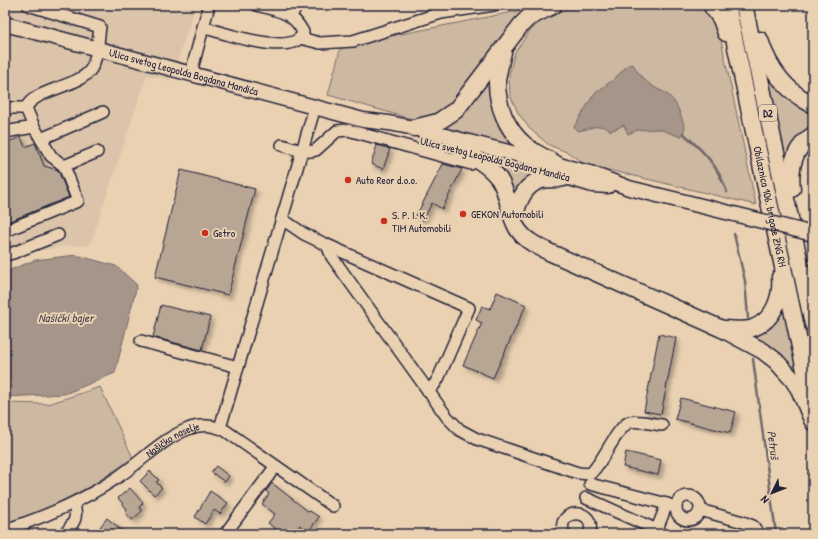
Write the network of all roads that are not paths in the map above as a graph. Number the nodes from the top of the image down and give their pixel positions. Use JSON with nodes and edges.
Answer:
{"nodes":[{"id":1,"x":28,"y":5,"type":"edge"},
{"id":2,"x":209,"y":5,"type":"edge"},
{"id":3,"x":257,"y":5,"type":"edge"},
{"id":4,"x":298,"y":5,"type":"edge"},
{"id":5,"x":494,"y":5,"type":"edge"},
{"id":6,"x":554,"y":5,"type":"edge"},
{"id":7,"x":711,"y":5,"type":"edge"},
{"id":8,"x":728,"y":5,"type":"edge"},
{"id":9,"x":41,"y":7,"type":"edge"},
{"id":10,"x":745,"y":7,"type":"edge"},
{"id":11,"x":291,"y":15,"type":"junction"},
{"id":12,"x":5,"y":24,"type":"edge"},
{"id":13,"x":203,"y":27,"type":"junction"},
{"id":14,"x":300,"y":38,"type":"junction"},
{"id":15,"x":97,"y":48,"type":"junction"},
{"id":16,"x":504,"y":48,"type":"junction"},
{"id":17,"x":738,"y":52,"type":"junction"},
{"id":18,"x":191,"y":73,"type":"junction"},
{"id":19,"x":813,"y":105,"type":"edge"},
{"id":20,"x":315,"y":106,"type":"junction"},
{"id":21,"x":26,"y":108,"type":"junction"},
{"id":22,"x":5,"y":110,"type":"edge"},
{"id":23,"x":103,"y":112,"type":"dead end"},
{"id":24,"x":363,"y":120,"type":"junction"},
{"id":25,"x":34,"y":127,"type":"junction"},
{"id":26,"x":414,"y":128,"type":"junction"},
{"id":27,"x":5,"y":132,"type":"edge"},
{"id":28,"x":813,"y":135,"type":"edge"},
{"id":29,"x":41,"y":139,"type":"junction"},
{"id":30,"x":282,"y":145,"type":"dead end"},
{"id":31,"x":302,"y":150,"type":"junction"},
{"id":32,"x":97,"y":152,"type":"dead end"},
{"id":33,"x":467,"y":157,"type":"junction"},
{"id":34,"x":64,"y":166,"type":"junction"},
{"id":35,"x":563,"y":171,"type":"junction"},
{"id":36,"x":790,"y":216,"type":"junction"},
{"id":37,"x":282,"y":219,"type":"junction"},
{"id":38,"x":514,"y":220,"type":"junction"},
{"id":39,"x":5,"y":231,"type":"edge"},
{"id":40,"x":813,"y":234,"type":"edge"},
{"id":41,"x":58,"y":235,"type":"dead end"},
{"id":42,"x":327,"y":246,"type":"junction"},
{"id":43,"x":780,"y":251,"type":"junction"},
{"id":44,"x":5,"y":255,"type":"edge"},
{"id":45,"x":813,"y":324,"type":"edge"},
{"id":46,"x":722,"y":329,"type":"junction"},
{"id":47,"x":141,"y":341,"type":"dead end"},
{"id":48,"x":238,"y":367,"type":"junction"},
{"id":49,"x":428,"y":391,"type":"junction"},
{"id":50,"x":813,"y":408,"type":"edge"},
{"id":51,"x":813,"y":422,"type":"edge"},
{"id":52,"x":662,"y":425,"type":"dead end"},
{"id":53,"x":220,"y":428,"type":"junction"},
{"id":54,"x":275,"y":466,"type":"junction"},
{"id":55,"x":590,"y":479,"type":"junction"},
{"id":56,"x":586,"y":498,"type":"junction"},
{"id":57,"x":74,"y":504,"type":"junction"},
{"id":58,"x":333,"y":506,"type":"dead end"},
{"id":59,"x":672,"y":506,"type":"junction"},
{"id":60,"x":700,"y":510,"type":"junction"},
{"id":61,"x":580,"y":514,"type":"junction"},
{"id":62,"x":5,"y":530,"type":"edge"},
{"id":63,"x":656,"y":532,"type":"edge"},
{"id":64,"x":65,"y":534,"type":"edge"},
{"id":65,"x":225,"y":534,"type":"edge"},
{"id":66,"x":564,"y":534,"type":"edge"},
{"id":67,"x":588,"y":534,"type":"edge"},
{"id":68,"x":758,"y":534,"type":"edge"}],
"edges":[{"from":1,"to":9,"type":"street"},
{"from":2,"to":13,"type":"street"},
{"from":3,"to":11,"type":"street"},
{"from":4,"to":11,"type":"street"},
{"from":5,"to":14,"type":"street"},
{"from":6,"to":16,"type":"highway"},
{"from":7,"to":17,"type":"highway"},
{"from":8,"to":17,"type":"highway","name":"Obilaznica 106. brigade ZNG RH","number":"D2"},
{"from":9,"to":15,"type":"street"},
{"from":10,"to":19,"type":"highway"},
{"from":10,"to":36,"type":"highway","name":"Obilaznica 106. brigade ZNG RH","number":"D2"},
{"from":11,"to":14,"type":"street"},
{"from":12,"to":15,"type":"main road","name":"Ulica svetog Leopolda Bogdana Mandića"},
{"from":13,"to":14,"type":"street"},
{"from":13,"to":18,"type":"street"},
{"from":15,"to":18,"type":"main road","name":"Ulica svetog Leopolda Bogdana Mandića"},
{"from":15,"to":21,"type":"street"},
{"from":16,"to":26,"type":"highway"},
{"from":16,"to":35,"type":"highway"},
{"from":17,"to":43,"type":"highway","name":"Obilaznica 106. brigade ZNG RH","number":"D2"},
{"from":18,"to":20,"type":"main road","name":"Ulica svetog Leopolda Bogdana Mandića"},
{"from":20,"to":24,"type":"main road","name":"Ulica svetog Leopolda Bogdana Mandića"},
{"from":20,"to":31,"type":"street"},
{"from":21,"to":22,"type":"street"},
{"from":21,"to":25,"type":"street"},
{"from":23,"to":29,"type":"street"},
{"from":24,"to":26,"type":"main road","name":"Ulica svetog Leopolda Bogdana Mandića"},
{"from":24,"to":33,"type":"main road","name":"Ulica svetog Leopolda Bogdana Mandića"},
{"from":25,"to":27,"type":"street"},
{"from":25,"to":29,"type":"street"},
{"from":26,"to":35,"type":"main road","name":"Ulica svetog Leopolda Bogdana Mandića"},
{"from":28,"to":36,"type":"highway"},
{"from":29,"to":34,"type":"street"},
{"from":30,"to":31,"type":"street"},
{"from":31,"to":33,"type":"street"},
{"from":31,"to":37,"type":"street"},
{"from":32,"to":34,"type":"street"},
{"from":33,"to":35,"type":"main road","name":"Ulica svetog Leopolda Bogdana Mandića"},
{"from":33,"to":38,"type":"highway"},
{"from":34,"to":39,"type":"street"},
{"from":35,"to":38,"type":"highway"},
{"from":35,"to":40,"type":"main road","name":"Ulica svetog Leopolda Bogdana Mandića","bridge":true},
{"from":36,"to":45,"type":"highway","name":"Obilaznica 106. brigade ZNG RH","number":"D2"},
{"from":37,"to":42,"type":"street"},
{"from":37,"to":48,"type":"street"},
{"from":38,"to":46,"type":"highway"},
{"from":41,"to":44,"type":"street"},
{"from":42,"to":49,"type":"street"},
{"from":42,"to":49,"type":"street"},
{"from":43,"to":46,"type":"highway"},
{"from":43,"to":50,"type":"highway","name":"Obilaznica 106. brigade ZNG RH","number":"D2"},
{"from":46,"to":51,"type":"highway"},
{"from":47,"to":48,"type":"street"},
{"from":48,"to":53,"type":"street"},
{"from":49,"to":55,"type":"street"},
{"from":52,"to":55,"type":"street"},
{"from":53,"to":54,"type":"street","name":"Našičko naselje"},
{"from":53,"to":57,"type":"street","name":"Našičko naselje"},
{"from":54,"to":58,"type":"street","name":"Našičko naselje"},
{"from":54,"to":65,"type":"street"},
{"from":55,"to":56,"type":"street"},
{"from":55,"to":59,"type":"street"},
{"from":56,"to":61,"type":"street"},
{"from":56,"to":63,"type":"street"},
{"from":57,"to":62,"type":"street","name":"Našičko naselje"},
{"from":57,"to":64,"type":"street"},
{"from":59,"to":60,"type":"street"},
{"from":59,"to":60,"type":"street"},
{"from":59,"to":63,"type":"street"},
{"from":60,"to":68,"type":"street"},
{"from":61,"to":66,"type":"street"},
{"from":61,"to":67,"type":"street"}]}
